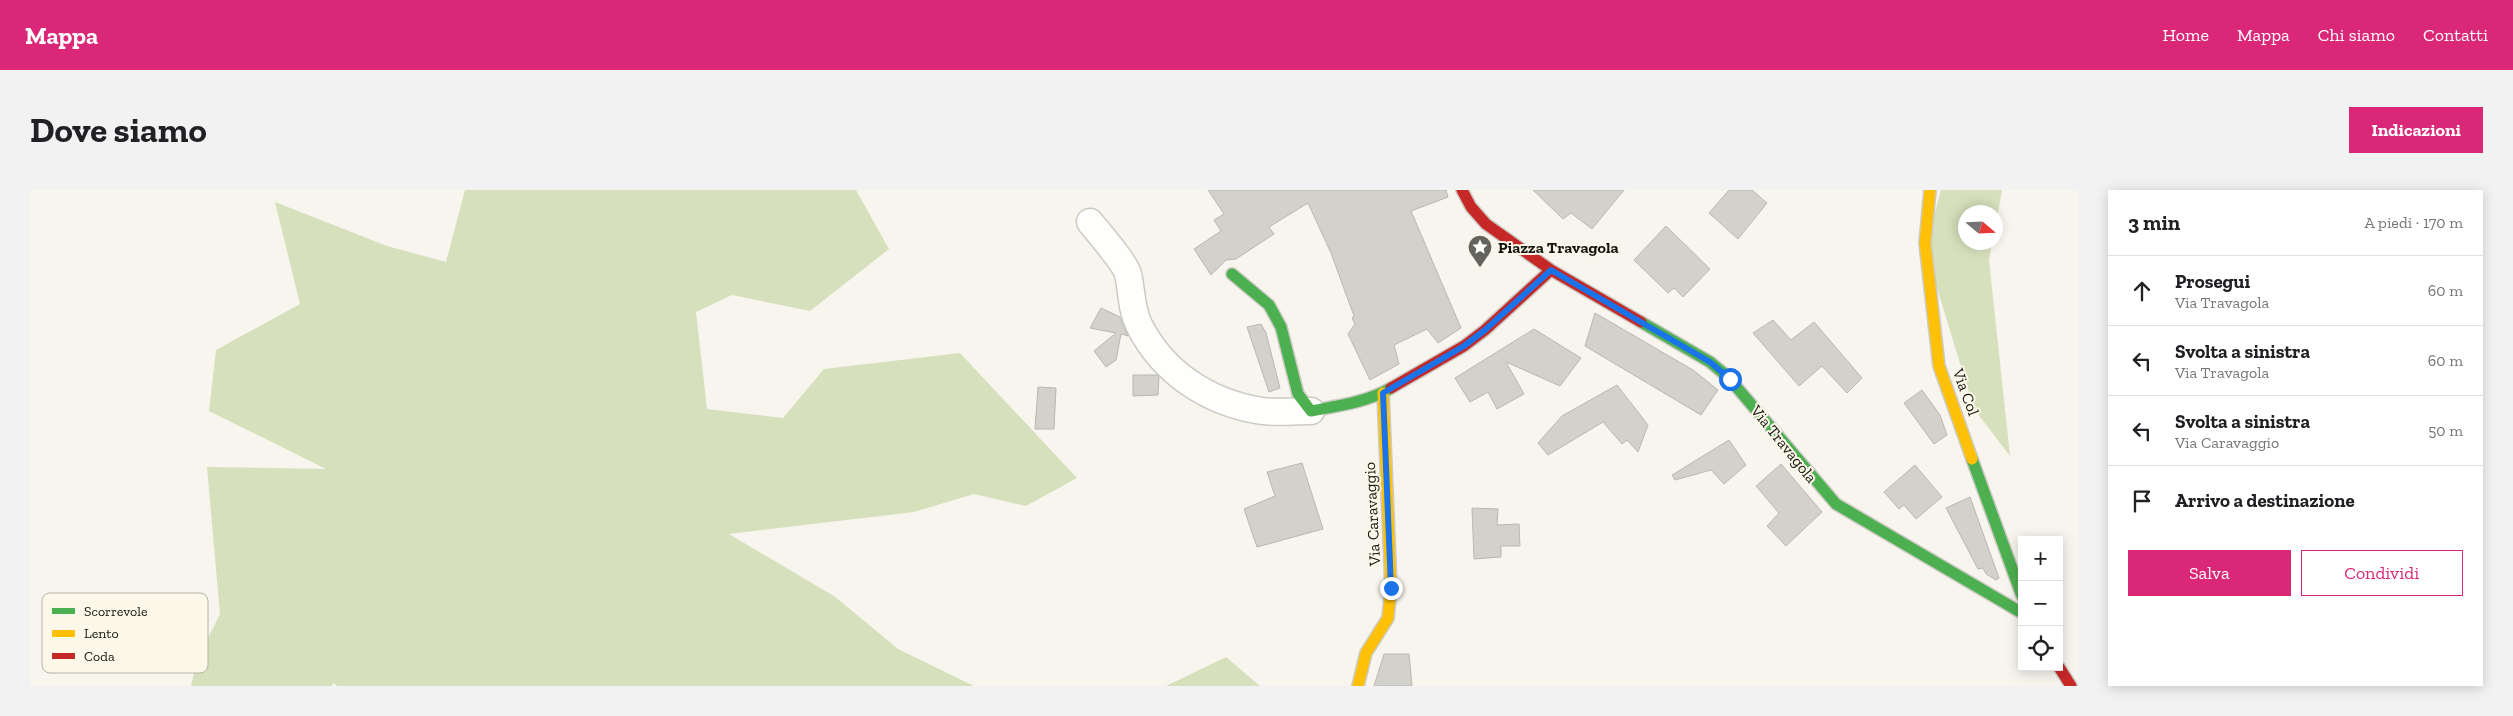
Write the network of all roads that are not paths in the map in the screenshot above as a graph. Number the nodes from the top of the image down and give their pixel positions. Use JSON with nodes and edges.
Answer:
{"nodes":[{"id":1,"x":1462,"y":190,"type":"edge"},
{"id":2,"x":1930,"y":190,"type":"edge"},
{"id":3,"x":1090,"y":222,"type":"dead end"},
{"id":4,"x":1551,"y":270,"type":"junction"},
{"id":5,"x":1232,"y":274,"type":"dead end"},
{"id":6,"x":1383,"y":393,"type":"junction"},
{"id":7,"x":1311,"y":411,"type":"junction"},
{"id":8,"x":2018,"y":585,"type":"edge"},
{"id":9,"x":2018,"y":611,"type":"edge"},
{"id":10,"x":2062,"y":671,"type":"edge"},
{"id":11,"x":1358,"y":686,"type":"edge"},
{"id":12,"x":2071,"y":686,"type":"edge"}],
"edges":[{"from":1,"to":4,"type":"street","name":"Via Travagola"},
{"from":2,"to":8,"type":"street","name":"Via Col"},
{"from":3,"to":7,"type":"street"},
{"from":4,"to":6,"type":"street"},
{"from":4,"to":9,"type":"street","name":"Via Travagola"},
{"from":5,"to":7,"type":"street"},
{"from":6,"to":7,"type":"street"},
{"from":6,"to":11,"type":"street","name":"Via Caravaggio"},
{"from":10,"to":12,"type":"street"}]}
